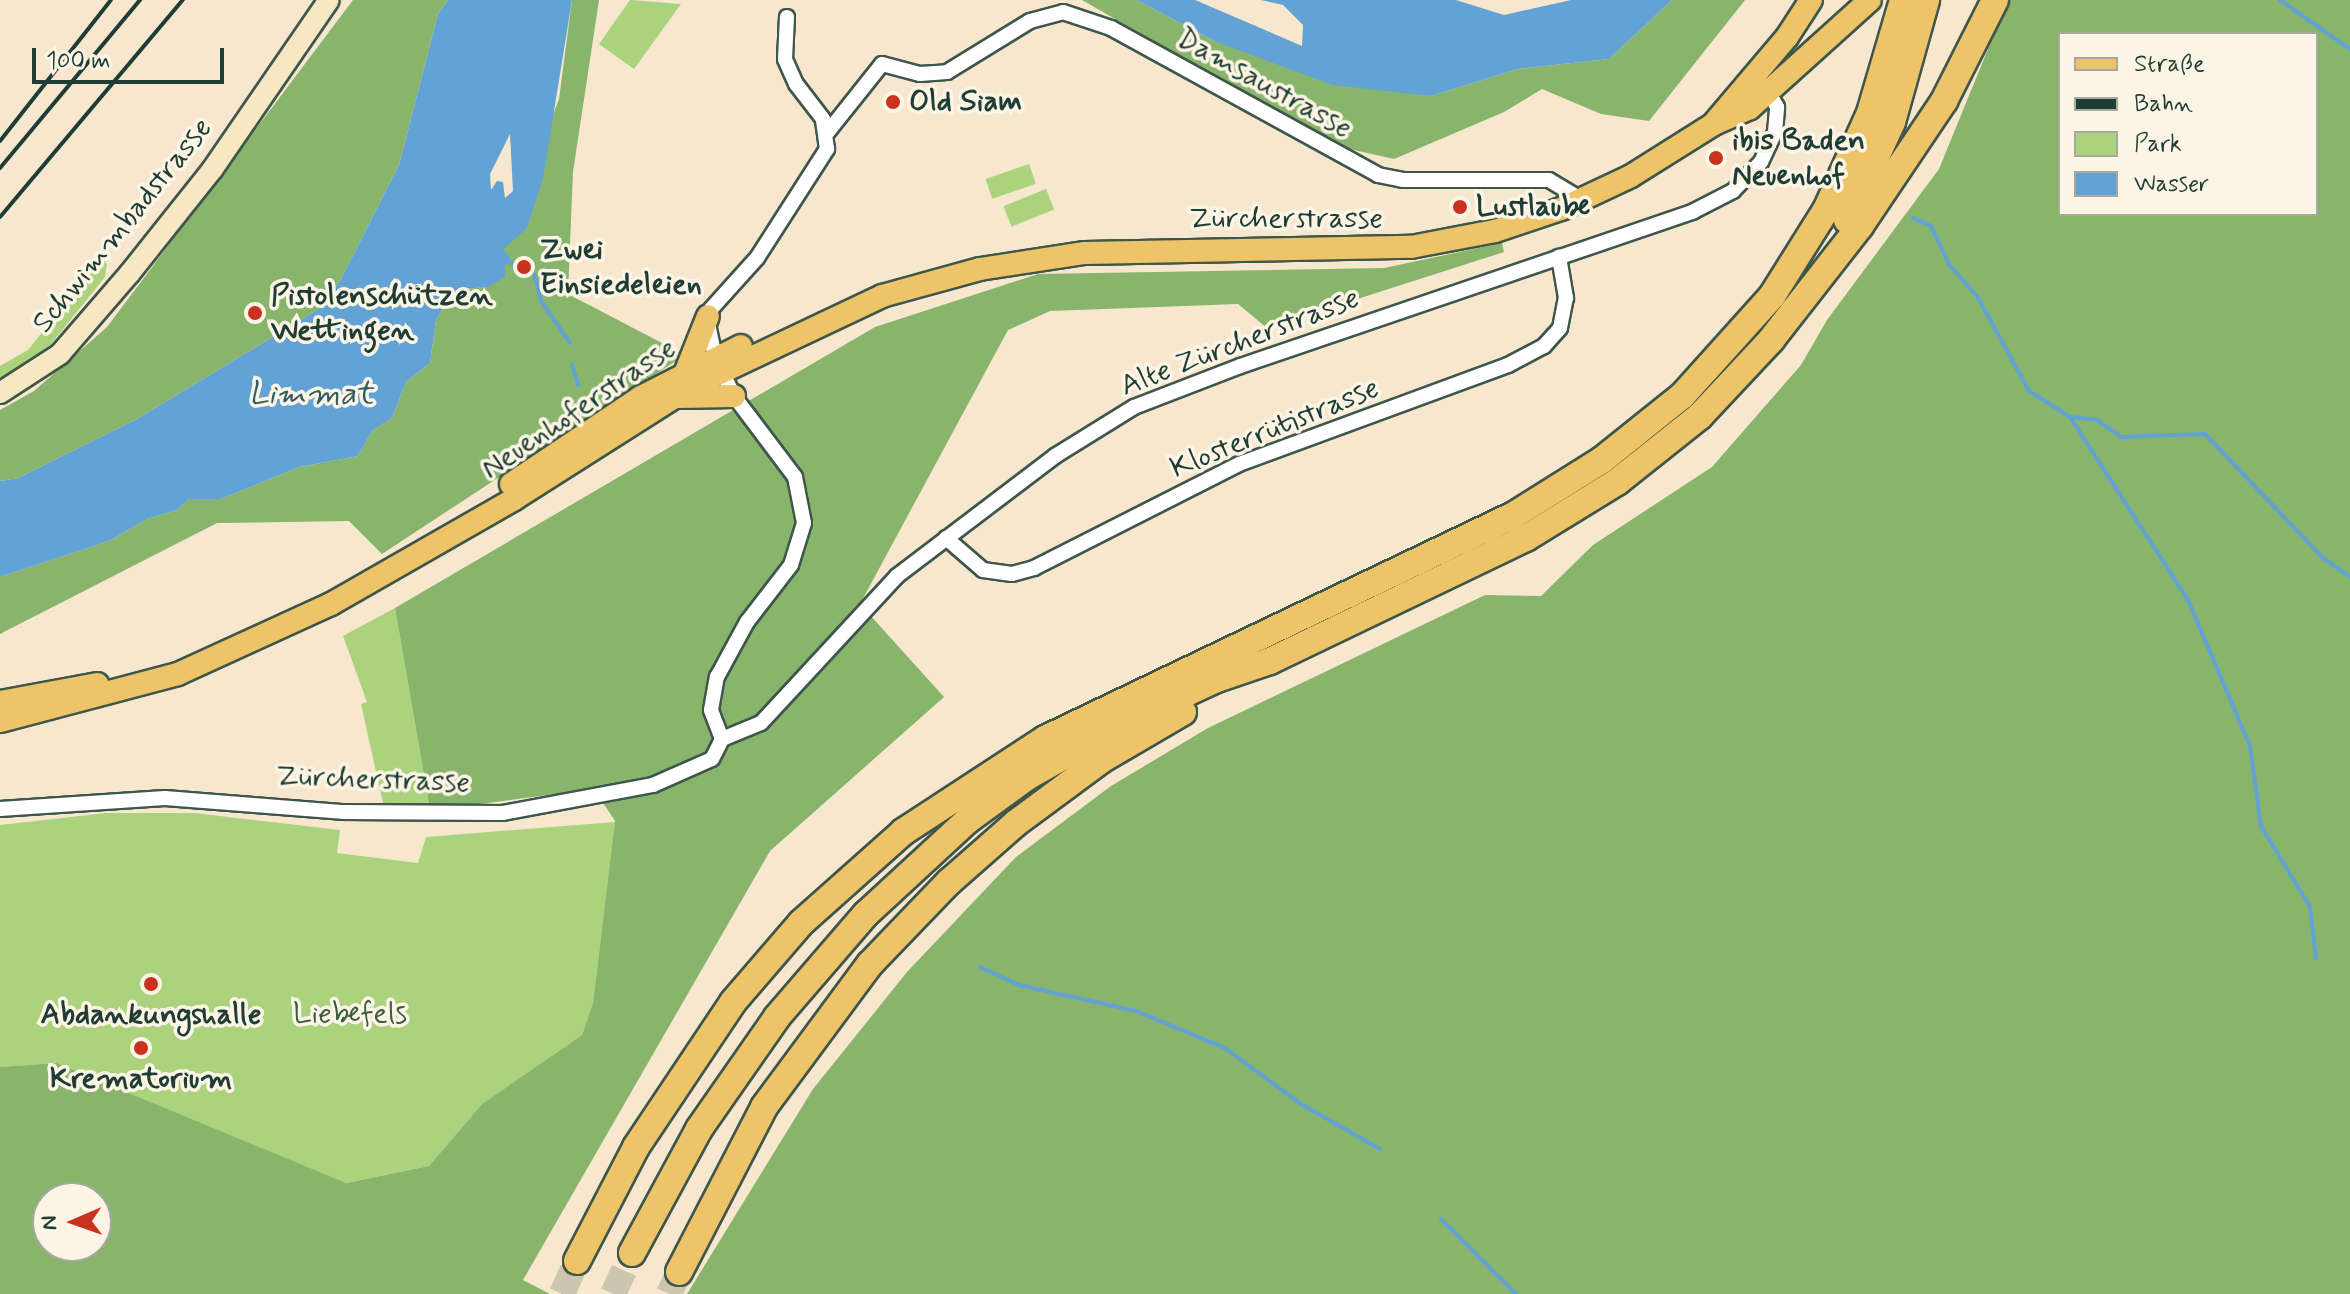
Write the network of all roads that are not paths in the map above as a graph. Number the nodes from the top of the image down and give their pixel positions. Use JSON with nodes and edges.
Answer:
{"nodes":[{"id":1,"x":329,"y":0,"type":"edge"},
{"id":2,"x":1811,"y":0,"type":"edge"},
{"id":3,"x":1870,"y":0,"type":"edge"},
{"id":4,"x":1903,"y":0,"type":"edge"},
{"id":5,"x":1926,"y":0,"type":"edge"},
{"id":6,"x":1995,"y":0,"type":"edge"},
{"id":7,"x":1061,"y":6,"type":"edge"},
{"id":8,"x":787,"y":17,"type":"dead end"},
{"id":9,"x":1755,"y":74,"type":"junction"},
{"id":10,"x":1770,"y":92,"type":"junction"},
{"id":11,"x":1714,"y":124,"type":"junction"},
{"id":12,"x":827,"y":133,"type":"junction"},
{"id":13,"x":1582,"y":200,"type":"junction"},
{"id":14,"x":1559,"y":257,"type":"junction"},
{"id":15,"x":1819,"y":273,"type":"junction"},
{"id":16,"x":708,"y":316,"type":"junction"},
{"id":17,"x":718,"y":364,"type":"junction"},
{"id":18,"x":686,"y":371,"type":"junction"},
{"id":19,"x":0,"y":393,"type":"edge"},
{"id":20,"x":734,"y":396,"type":"junction"},
{"id":21,"x":673,"y":398,"type":"junction"},
{"id":22,"x":478,"y":515,"type":"junction"},
{"id":23,"x":946,"y":538,"type":"junction"},
{"id":24,"x":211,"y":657,"type":"junction"},
{"id":25,"x":1270,"y":661,"type":"junction"},
{"id":26,"x":0,"y":702,"type":"edge"},
{"id":27,"x":0,"y":721,"type":"edge"},
{"id":28,"x":722,"y":739,"type":"junction"},
{"id":29,"x":0,"y":809,"type":"edge"},
{"id":30,"x":632,"y":1253,"type":"tunnel mouth"},
{"id":31,"x":577,"y":1261,"type":"tunnel mouth"},
{"id":32,"x":679,"y":1272,"type":"tunnel mouth"}],
"edges":[{"from":1,"to":19,"type":"main road","name":"Schwimmbadstrasse"},
{"from":2,"to":9,"type":"main road"},
{"from":3,"to":10,"type":"main road"},
{"from":4,"to":31,"type":"highway"},
{"from":5,"to":15,"type":"highway"},
{"from":6,"to":15,"type":"highway"},
{"from":7,"to":12,"type":"street","name":"Damsaustrasse"},
{"from":7,"to":13,"type":"street","name":"Damsaustrasse"},
{"from":8,"to":12,"type":"street"},
{"from":9,"to":10,"type":"street"},
{"from":9,"to":11,"type":"main road"},
{"from":10,"to":11,"type":"main road"},
{"from":10,"to":14,"type":"street","name":"Alte Zürcherstrasse"},
{"from":11,"to":13,"type":"main road","name":"Zürcherstrasse"},
{"from":12,"to":16,"type":"street"},
{"from":13,"to":17,"type":"main road","name":"Zürcherstrasse"},
{"from":14,"to":23,"type":"street","name":"Alte Zürcherstrasse"},
{"from":14,"to":23,"type":"street","name":"Klosterrütistrasse"},
{"from":15,"to":25,"type":"highway"},
{"from":16,"to":17,"type":"street"},
{"from":16,"to":18,"type":"main road"},
{"from":17,"to":18,"type":"main road","name":"Neuenhoferstrasse"},
{"from":17,"to":20,"type":"street"},
{"from":17,"to":21,"type":"main road","name":"Neuenhoferstrasse"},
{"from":18,"to":22,"type":"main road","name":"Neuenhoferstrasse"},
{"from":20,"to":21,"type":"main road"},
{"from":20,"to":28,"type":"street"},
{"from":21,"to":22,"type":"main road","name":"Neuenhoferstrasse"},
{"from":22,"to":24,"type":"main road","name":"Neuenhoferstrasse"},
{"from":23,"to":28,"type":"street","name":"Alte Zürcherstrasse"},
{"from":24,"to":26,"type":"main road","name":"Neuenhoferstrasse"},
{"from":24,"to":27,"type":"main road","name":"Neuenhoferstrasse"},
{"from":25,"to":30,"type":"highway"},
{"from":25,"to":32,"type":"highway"},
{"from":28,"to":29,"type":"street","name":"Zürcherstrasse"}]}
